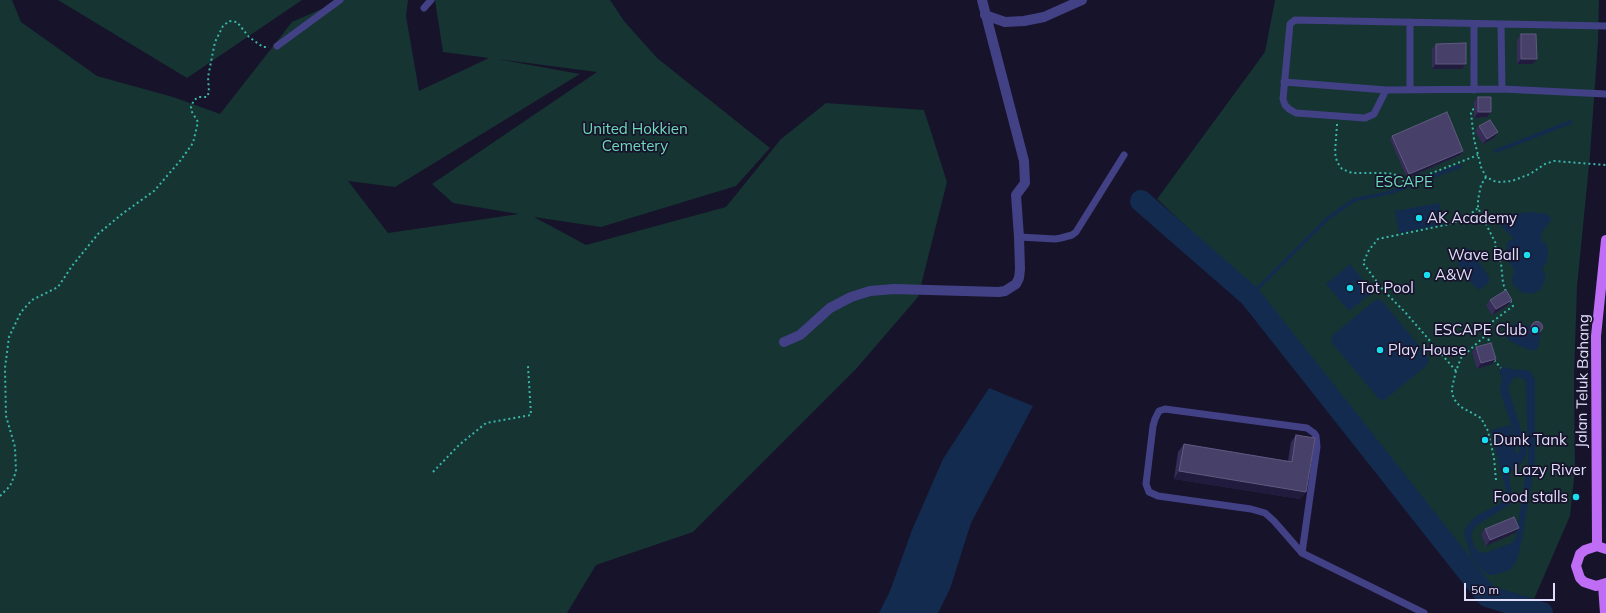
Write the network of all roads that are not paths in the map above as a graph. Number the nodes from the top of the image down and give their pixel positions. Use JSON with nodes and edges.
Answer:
{"nodes":[{"id":1,"x":340,"y":0,"type":"edge"},
{"id":2,"x":431,"y":0,"type":"edge"},
{"id":3,"x":982,"y":0,"type":"edge"},
{"id":4,"x":1082,"y":0,"type":"edge"},
{"id":5,"x":424,"y":8,"type":"dead end"},
{"id":6,"x":986,"y":15,"type":"junction"},
{"id":7,"x":1410,"y":22,"type":"junction"},
{"id":8,"x":1474,"y":24,"type":"junction"},
{"id":9,"x":1501,"y":24,"type":"junction"},
{"id":10,"x":1606,"y":26,"type":"edge"},
{"id":11,"x":277,"y":46,"type":"road end"},
{"id":12,"x":1284,"y":82,"type":"junction"},
{"id":13,"x":1502,"y":89,"type":"junction"},
{"id":14,"x":1386,"y":90,"type":"junction"},
{"id":15,"x":1410,"y":90,"type":"junction"},
{"id":16,"x":1474,"y":90,"type":"junction"},
{"id":17,"x":1606,"y":94,"type":"edge"},
{"id":18,"x":1124,"y":155,"type":"dead end"},
{"id":19,"x":1019,"y":237,"type":"junction"},
{"id":20,"x":1606,"y":240,"type":"edge"},
{"id":21,"x":784,"y":342,"type":"dead end"},
{"id":22,"x":1601,"y":548,"type":"edge"},
{"id":23,"x":1302,"y":553,"type":"junction"},
{"id":24,"x":1604,"y":584,"type":"edge"},
{"id":25,"x":1424,"y":613,"type":"edge"},
{"id":26,"x":1605,"y":613,"type":"edge"}],
"edges":[{"from":1,"to":11,"type":"lane"},
{"from":2,"to":5,"type":"lane"},
{"from":3,"to":6,"type":"street"},
{"from":4,"to":6,"type":"street"},
{"from":6,"to":19,"type":"street"},
{"from":7,"to":8,"type":"lane"},
{"from":7,"to":12,"type":"lane"},
{"from":7,"to":15,"type":"lane"},
{"from":8,"to":9,"type":"lane"},
{"from":8,"to":16,"type":"lane"},
{"from":9,"to":10,"type":"lane"},
{"from":9,"to":13,"type":"lane"},
{"from":12,"to":14,"type":"lane"},
{"from":12,"to":14,"type":"lane"},
{"from":13,"to":16,"type":"lane"},
{"from":13,"to":17,"type":"lane"},
{"from":14,"to":15,"type":"lane"},
{"from":15,"to":16,"type":"lane"},
{"from":18,"to":19,"type":"lane"},
{"from":19,"to":21,"type":"street"},
{"from":20,"to":22,"type":"main road","name":"Jalan Teluk Bahang"},
{"from":22,"to":24,"type":"main road"},
{"from":23,"to":23,"type":"lane"},
{"from":23,"to":25,"type":"lane"},
{"from":24,"to":26,"type":"main road"}]}
